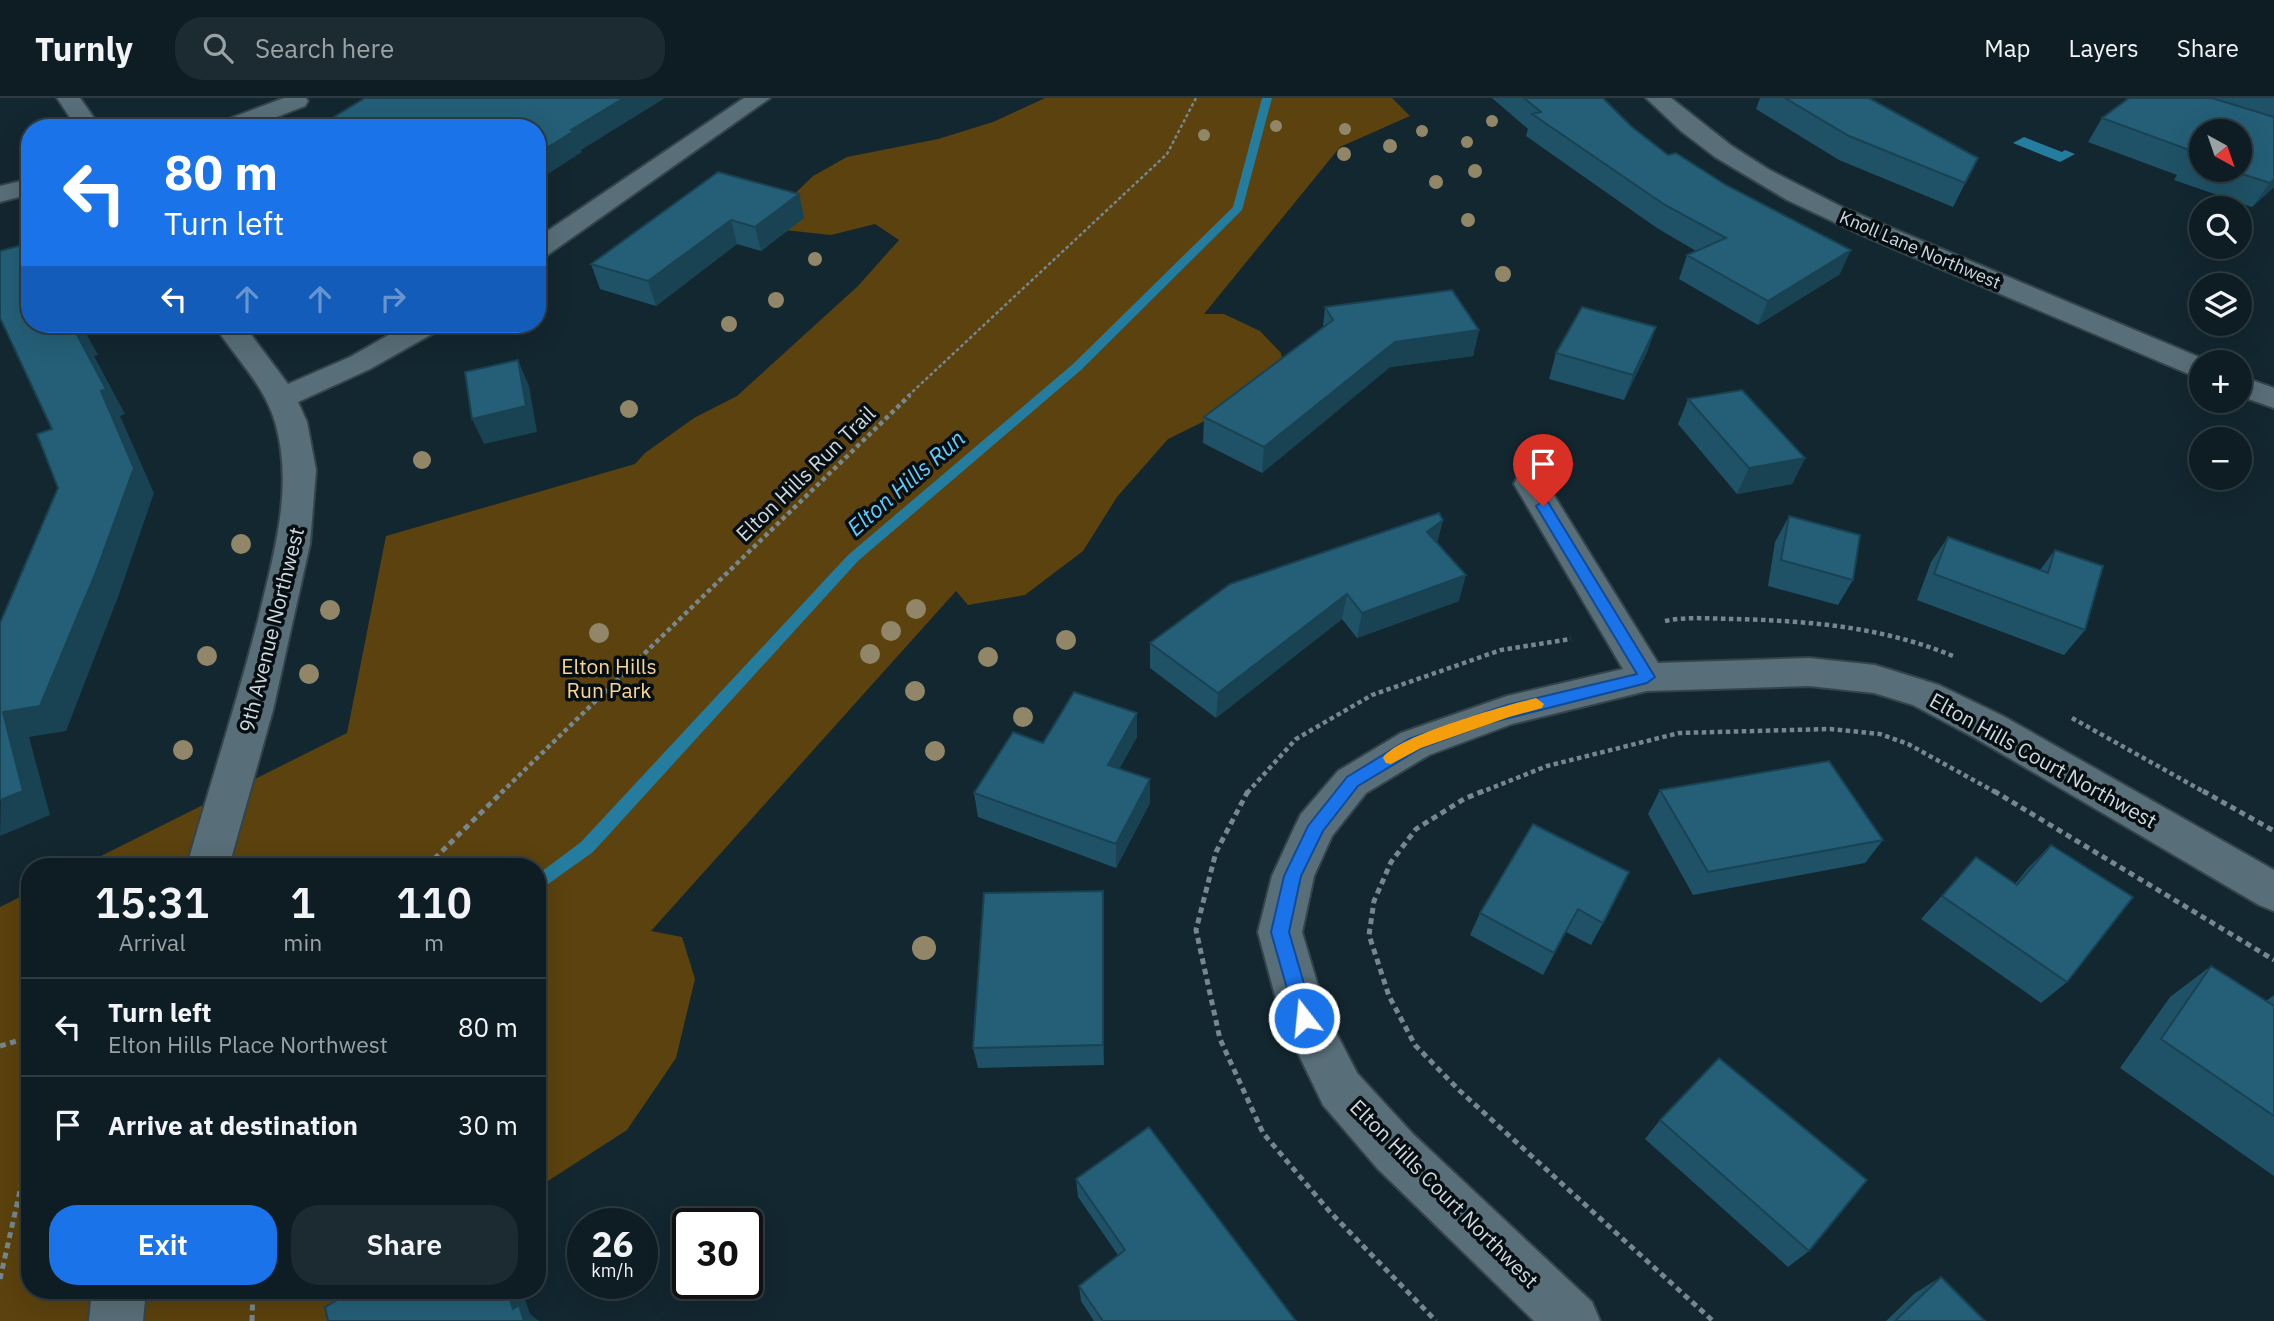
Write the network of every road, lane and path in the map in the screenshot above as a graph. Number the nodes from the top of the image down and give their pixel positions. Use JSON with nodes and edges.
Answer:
{"nodes":[{"id":1,"x":68,"y":98,"type":"edge"},
{"id":2,"x":759,"y":98,"type":"edge"},
{"id":3,"x":1196,"y":98,"type":"edge"},
{"id":4,"x":1657,"y":98,"type":"edge"},
{"id":5,"x":297,"y":101,"type":"dead end"},
{"id":6,"x":83,"y":119,"type":"edge"},
{"id":7,"x":250,"y":119,"type":"edge"},
{"id":8,"x":21,"y":188,"type":"edge"},
{"id":9,"x":0,"y":194,"type":"edge"},
{"id":10,"x":546,"y":244,"type":"edge"},
{"id":11,"x":234,"y":333,"type":"edge"},
{"id":12,"x":413,"y":333,"type":"edge"},
{"id":13,"x":2189,"y":364,"type":"edge"},
{"id":14,"x":2252,"y":390,"type":"edge"},
{"id":15,"x":281,"y":398,"type":"junction"},
{"id":16,"x":2274,"y":399,"type":"edge"},
{"id":17,"x":1530,"y":484,"type":"dead end"},
{"id":18,"x":1647,"y":677,"type":"junction"},
{"id":19,"x":210,"y":858,"type":"edge"},
{"id":20,"x":435,"y":858,"type":"edge"},
{"id":21,"x":2274,"y":892,"type":"edge"},
{"id":22,"x":2274,"y":960,"type":"edge"},
{"id":23,"x":21,"y":1040,"type":"edge"},
{"id":24,"x":0,"y":1046,"type":"edge"},
{"id":25,"x":21,"y":1187,"type":"edge"},
{"id":26,"x":0,"y":1279,"type":"edge"},
{"id":27,"x":118,"y":1299,"type":"edge"},
{"id":28,"x":253,"y":1299,"type":"edge"},
{"id":29,"x":116,"y":1321,"type":"edge"},
{"id":30,"x":252,"y":1321,"type":"edge"},
{"id":31,"x":1573,"y":1321,"type":"edge"},
{"id":32,"x":1713,"y":1321,"type":"edge"}],
"edges":[{"from":1,"to":6,"type":"street"},
{"from":2,"to":10,"type":"street"},
{"from":3,"to":20,"type":"path","name":"Elton Hills Run Trail"},
{"from":4,"to":13,"type":"street","name":"Knoll Lane Northwest"},
{"from":5,"to":7,"type":"street"},
{"from":8,"to":9,"type":"street"},
{"from":11,"to":15,"type":"street","name":"9th Avenue Northwest"},
{"from":12,"to":15,"type":"street"},
{"from":14,"to":16,"type":"street"},
{"from":15,"to":19,"type":"street","name":"9th Avenue Northwest"},
{"from":17,"to":18,"type":"street"},
{"from":18,"to":21,"type":"street","name":"Elton Hills Court Northwest"},
{"from":18,"to":31,"type":"street","name":"Elton Hills Court Northwest"},
{"from":22,"to":32,"type":"path"},
{"from":23,"to":24,"type":"path"},
{"from":25,"to":26,"type":"path"},
{"from":27,"to":29,"type":"street"},
{"from":28,"to":30,"type":"path"}]}
